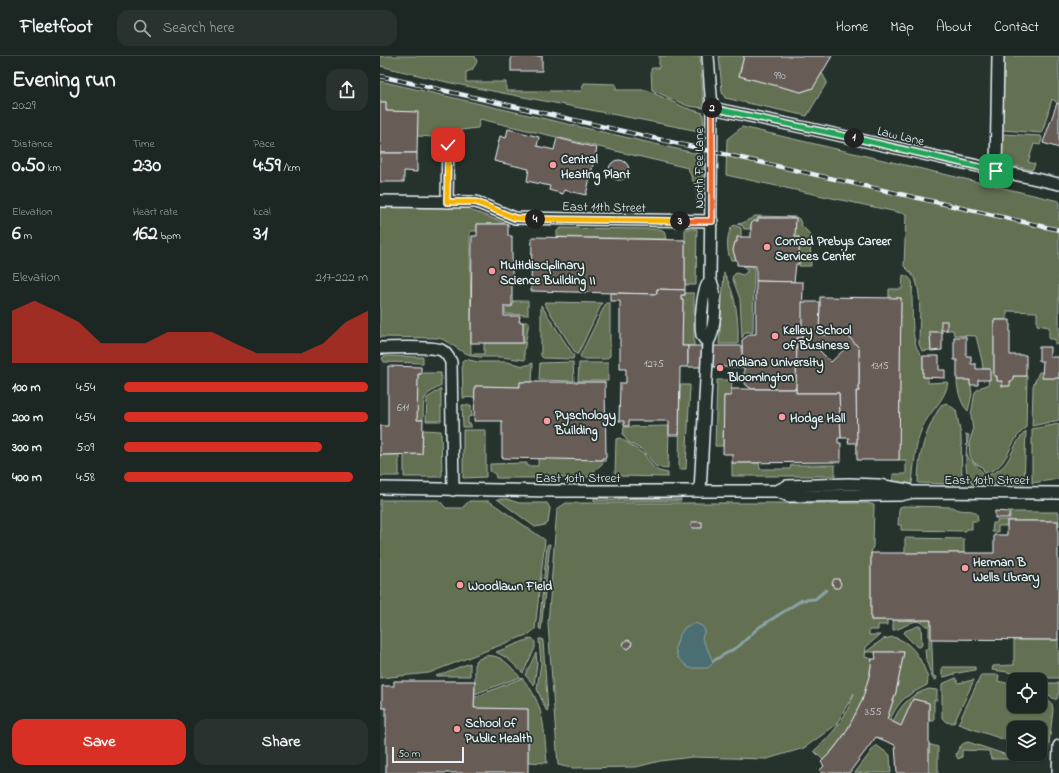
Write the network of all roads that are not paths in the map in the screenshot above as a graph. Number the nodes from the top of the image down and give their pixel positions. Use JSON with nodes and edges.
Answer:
{"nodes":[{"id":1,"x":708,"y":56,"type":"edge"},
{"id":2,"x":998,"y":56,"type":"edge"},
{"id":3,"x":712,"y":108,"type":"junction"},
{"id":4,"x":448,"y":139,"type":"dead end"},
{"id":5,"x":996,"y":171,"type":"junction"},
{"id":6,"x":1059,"y":184,"type":"edge"},
{"id":7,"x":380,"y":201,"type":"edge"},
{"id":8,"x":447,"y":202,"type":"junction"},
{"id":9,"x":712,"y":221,"type":"junction"},
{"id":10,"x":380,"y":348,"type":"edge"},
{"id":11,"x":380,"y":488,"type":"edge"},
{"id":12,"x":453,"y":490,"type":"junction"},
{"id":13,"x":700,"y":490,"type":"junction"},
{"id":14,"x":1059,"y":493,"type":"edge"},
{"id":15,"x":1059,"y":746,"type":"edge"},
{"id":16,"x":1058,"y":773,"type":"edge"}],
"edges":[{"from":1,"to":3,"type":"street","name":"North Fee Lane"},
{"from":2,"to":5,"type":"street"},
{"from":3,"to":5,"type":"street","name":"Law Lane"},
{"from":3,"to":9,"type":"street","name":"North Fee Lane"},
{"from":4,"to":8,"type":"street"},
{"from":5,"to":6,"type":"street","name":"Law Lane"},
{"from":7,"to":8,"type":"street","name":"East 11th Street"},
{"from":8,"to":9,"type":"street","name":"East 11th Street"},
{"from":9,"to":13,"type":"street","name":"North Fee Lane"},
{"from":10,"to":12,"type":"street"},
{"from":11,"to":12,"type":"street","name":"East 10th Street"},
{"from":12,"to":13,"type":"street","name":"East 10th Street"},
{"from":13,"to":14,"type":"street","name":"East 10th Street"},
{"from":15,"to":16,"type":"street"}]}
